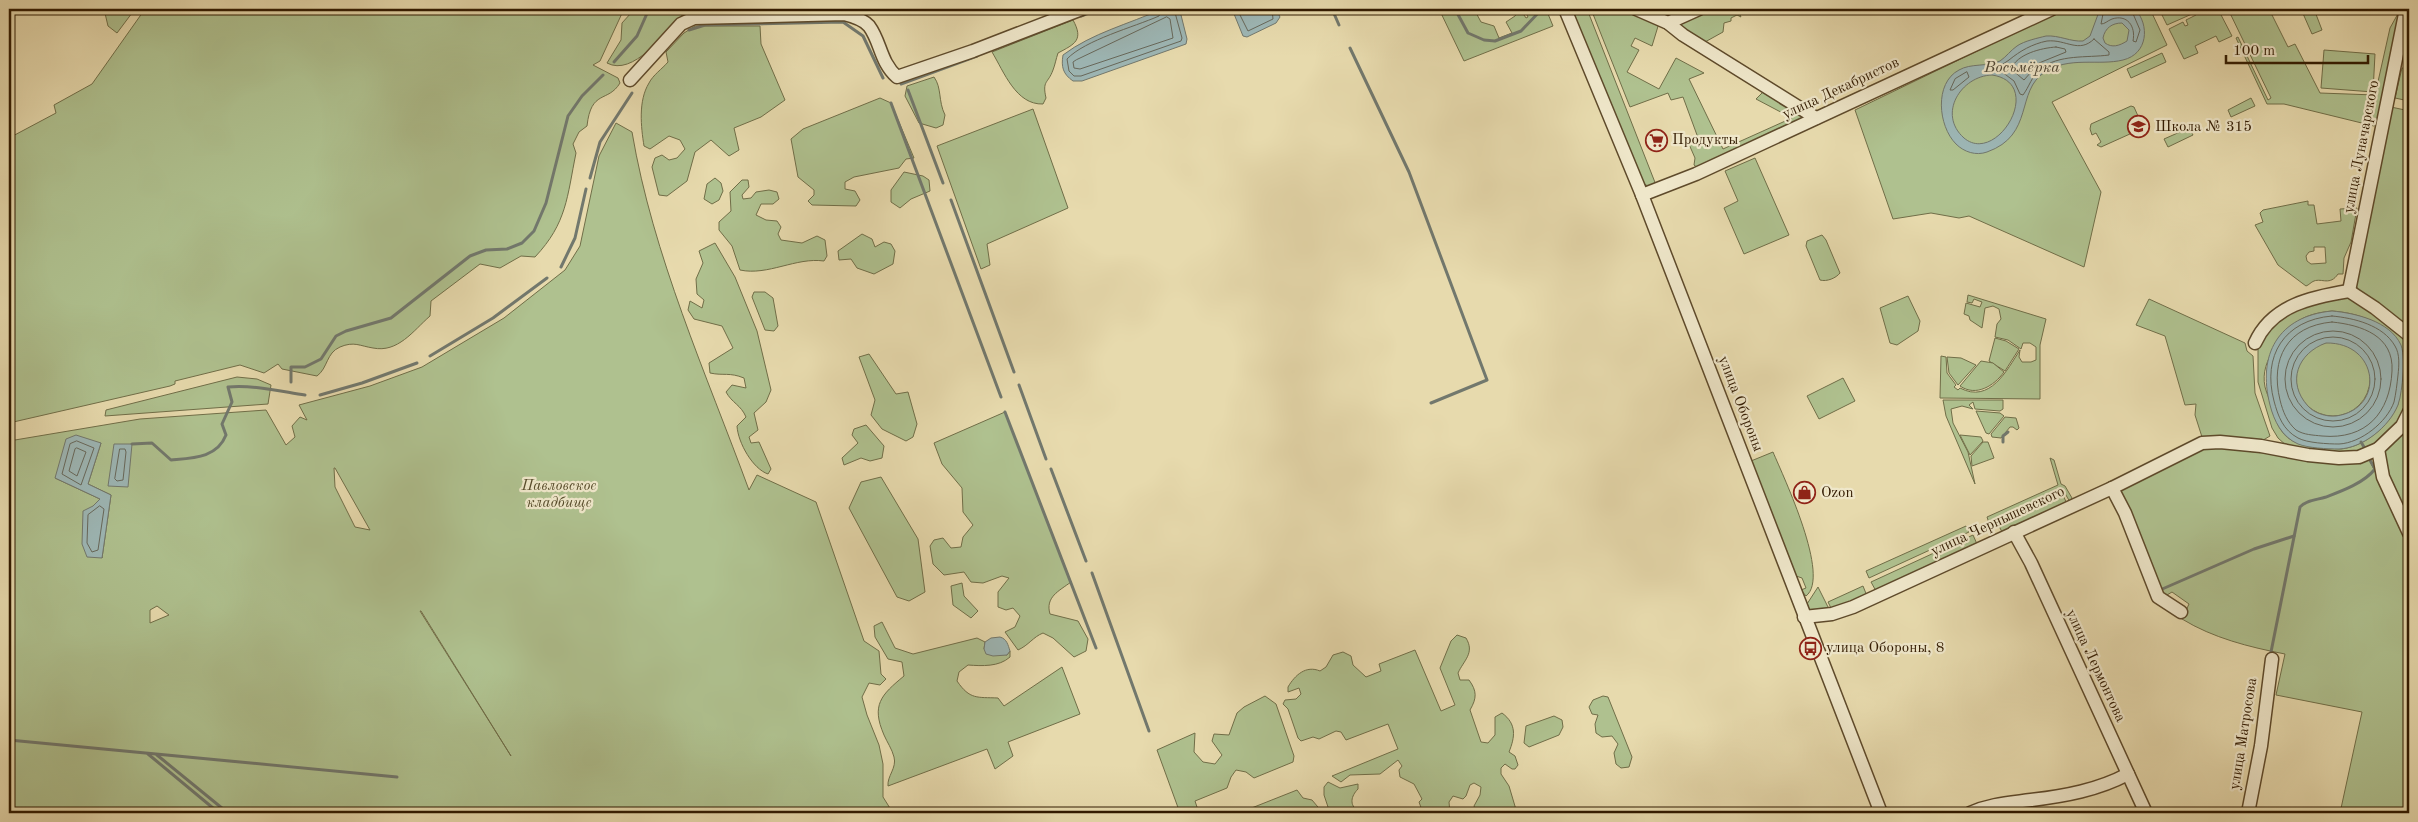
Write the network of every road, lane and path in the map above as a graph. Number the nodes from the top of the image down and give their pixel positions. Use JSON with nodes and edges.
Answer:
{"nodes":[{"id":1,"x":1082,"y":9,"type":"edge"},
{"id":2,"x":1565,"y":9,"type":"edge"},
{"id":3,"x":1636,"y":9,"type":"edge"},
{"id":4,"x":1699,"y":9,"type":"edge"},
{"id":5,"x":2052,"y":9,"type":"edge"},
{"id":6,"x":2406,"y":9,"type":"edge"},
{"id":7,"x":1668,"y":23,"type":"junction"},
{"id":8,"x":630,"y":80,"type":"dead end"},
{"id":9,"x":1816,"y":118,"type":"junction"},
{"id":10,"x":1642,"y":195,"type":"junction"},
{"id":11,"x":2349,"y":291,"type":"junction"},
{"id":12,"x":2409,"y":335,"type":"edge"},
{"id":13,"x":2255,"y":343,"type":"dead end"},
{"id":14,"x":2409,"y":412,"type":"edge"},
{"id":15,"x":2378,"y":449,"type":"junction"},
{"id":16,"x":2112,"y":488,"type":"junction"},
{"id":17,"x":2014,"y":532,"type":"junction"},
{"id":18,"x":2409,"y":533,"type":"edge"},
{"id":19,"x":2181,"y":612,"type":"dead end"},
{"id":20,"x":1804,"y":617,"type":"junction"},
{"id":21,"x":2272,"y":660,"type":"dead end"},
{"id":22,"x":2128,"y":774,"type":"junction"},
{"id":23,"x":1881,"y":813,"type":"edge"},
{"id":24,"x":1970,"y":813,"type":"edge"},
{"id":25,"x":2146,"y":813,"type":"edge"},
{"id":26,"x":2248,"y":813,"type":"edge"}],
"edges":[{"from":1,"to":8,"type":"street"},
{"from":2,"to":10,"type":"street","name":"улица Обороны"},
{"from":3,"to":7,"type":"street"},
{"from":4,"to":7,"type":"street"},
{"from":5,"to":9,"type":"street","name":"улица Декабристов"},
{"from":6,"to":11,"type":"street","name":"улица Луначарского"},
{"from":7,"to":9,"type":"street"},
{"from":9,"to":10,"type":"street","name":"улица Декабристов"},
{"from":10,"to":20,"type":"street","name":"улица Обороны"},
{"from":11,"to":12,"type":"street"},
{"from":11,"to":13,"type":"street"},
{"from":14,"to":15,"type":"street"},
{"from":15,"to":16,"type":"street","name":"улица Чернышевского"},
{"from":15,"to":18,"type":"street"},
{"from":16,"to":17,"type":"street","name":"улица Чернышевского"},
{"from":16,"to":19,"type":"street"},
{"from":17,"to":20,"type":"street","name":"улица Чернышевского"},
{"from":17,"to":22,"type":"street","name":"улица Лермонтова"},
{"from":20,"to":23,"type":"street","name":"улица Обороны"},
{"from":21,"to":26,"type":"street","name":"улица Матросова"},
{"from":22,"to":24,"type":"street"},
{"from":22,"to":25,"type":"street","name":"улица Лермонтова"}]}
